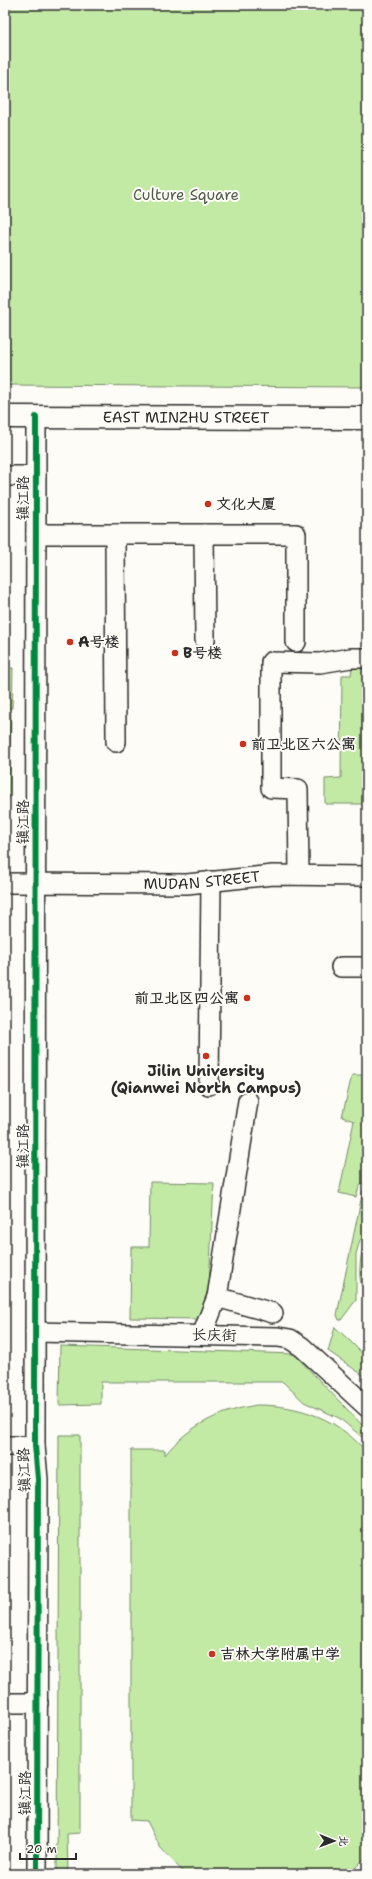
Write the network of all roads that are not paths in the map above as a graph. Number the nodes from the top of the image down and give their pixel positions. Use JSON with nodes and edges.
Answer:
{"nodes":[{"id":1,"x":5,"y":417,"type":"edge"},
{"id":2,"x":36,"y":417,"type":"junction"},
{"id":3,"x":367,"y":418,"type":"edge"},
{"id":4,"x":5,"y":476,"type":"edge"},
{"id":5,"x":36,"y":476,"type":"junction"},
{"id":6,"x":36,"y":534,"type":"junction"},
{"id":7,"x":116,"y":534,"type":"junction"},
{"id":8,"x":204,"y":534,"type":"junction"},
{"id":9,"x":204,"y":640,"type":"dead end"},
{"id":10,"x":296,"y":642,"type":"dead end"},
{"id":11,"x":367,"y":658,"type":"edge"},
{"id":12,"x":116,"y":742,"type":"dead end"},
{"id":13,"x":299,"y":875,"type":"junction"},
{"id":14,"x":367,"y":876,"type":"edge"},
{"id":15,"x":211,"y":881,"type":"junction"},
{"id":16,"x":5,"y":883,"type":"edge"},
{"id":17,"x":36,"y":883,"type":"junction"},
{"id":18,"x":341,"y":967,"type":"dead end"},
{"id":19,"x":367,"y":967,"type":"edge"},
{"id":20,"x":209,"y":1085,"type":"dead end"},
{"id":21,"x":248,"y":1101,"type":"dead end"},
{"id":22,"x":216,"y":1297,"type":"junction"},
{"id":23,"x":273,"y":1313,"type":"dead end"},
{"id":24,"x":35,"y":1332,"type":"junction"},
{"id":25,"x":202,"y":1335,"type":"junction"},
{"id":26,"x":367,"y":1407,"type":"edge"},
{"id":27,"x":5,"y":1446,"type":"edge"},
{"id":28,"x":35,"y":1446,"type":"junction"},
{"id":29,"x":5,"y":1703,"type":"edge"},
{"id":30,"x":38,"y":1703,"type":"junction"},
{"id":31,"x":37,"y":1874,"type":"edge"}],
"edges":[{"from":1,"to":2,"type":"main road","name":"EAST MINZHU STREET"},
{"from":2,"to":3,"type":"main road","name":"EAST MINZHU STREET"},
{"from":2,"to":5,"type":"street","name":"镇江路"},
{"from":4,"to":5,"type":"street"},
{"from":5,"to":6,"type":"street","name":"镇江路"},
{"from":6,"to":7,"type":"street"},
{"from":6,"to":17,"type":"street","name":"镇江路"},
{"from":7,"to":8,"type":"street"},
{"from":7,"to":12,"type":"street"},
{"from":8,"to":9,"type":"street"},
{"from":8,"to":10,"type":"street"},
{"from":11,"to":13,"type":"street"},
{"from":13,"to":14,"type":"street","name":"MUDAN STREET"},
{"from":13,"to":15,"type":"street","name":"MUDAN STREET"},
{"from":15,"to":17,"type":"street","name":"MUDAN STREET"},
{"from":15,"to":20,"type":"street"},
{"from":16,"to":17,"type":"street","name":"MUDAN STREET"},
{"from":17,"to":24,"type":"street","name":"镇江路"},
{"from":18,"to":19,"type":"street"},
{"from":21,"to":22,"type":"street"},
{"from":22,"to":23,"type":"street"},
{"from":22,"to":25,"type":"street"},
{"from":24,"to":25,"type":"street","name":"长庆街"},
{"from":24,"to":28,"type":"street","name":"镇江路"},
{"from":25,"to":26,"type":"street","name":"长庆街"},
{"from":27,"to":28,"type":"street"},
{"from":28,"to":30,"type":"street","name":"镇江路"},
{"from":29,"to":30,"type":"street"},
{"from":30,"to":31,"type":"street","name":"镇江路"}]}
